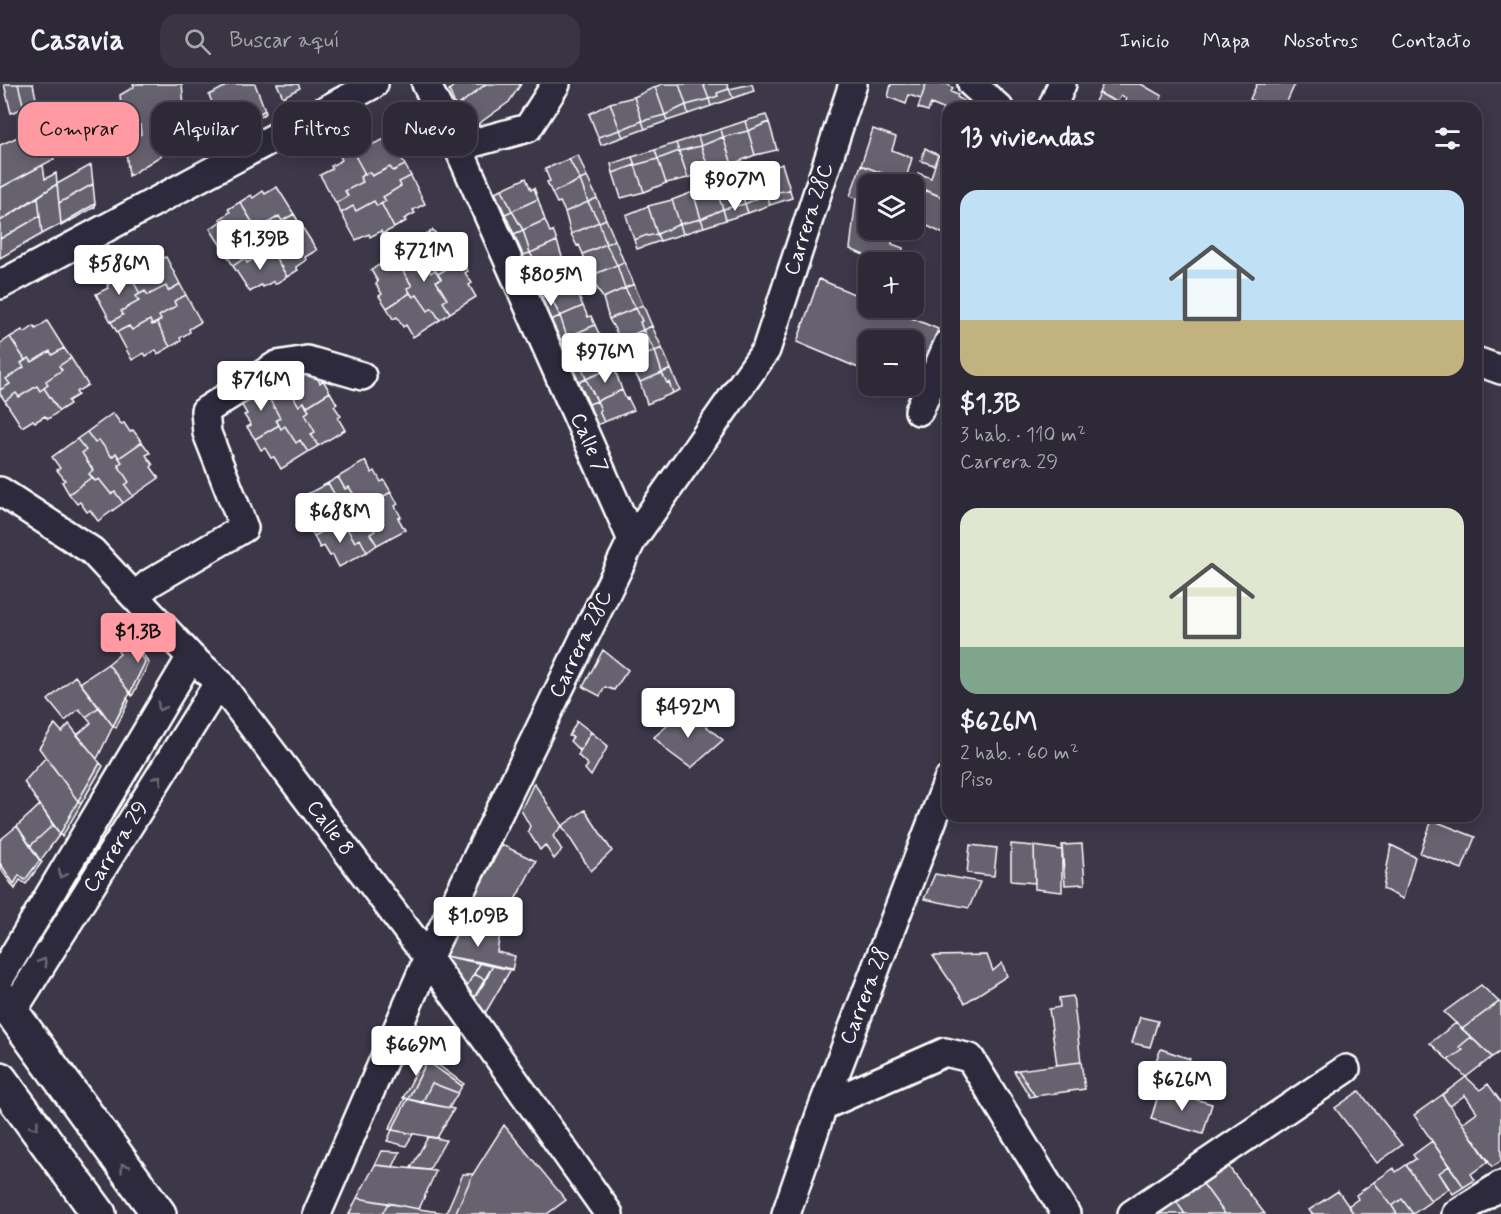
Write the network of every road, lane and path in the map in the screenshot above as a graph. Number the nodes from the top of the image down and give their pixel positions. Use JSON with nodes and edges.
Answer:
{"nodes":[{"id":1,"x":374,"y":84,"type":"edge"},
{"id":2,"x":426,"y":84,"type":"edge"},
{"id":3,"x":556,"y":84,"type":"edge"},
{"id":4,"x":853,"y":84,"type":"edge"},
{"id":5,"x":972,"y":84,"type":"edge"},
{"id":6,"x":1062,"y":84,"type":"edge"},
{"id":7,"x":435,"y":102,"type":"edge"},
{"id":8,"x":992,"y":102,"type":"edge"},
{"id":9,"x":1054,"y":102,"type":"edge"},
{"id":10,"x":477,"y":142,"type":"edge"},
{"id":11,"x":462,"y":156,"type":"edge"},
{"id":12,"x":0,"y":285,"type":"edge"},
{"id":13,"x":942,"y":358,"type":"edge"},
{"id":14,"x":1482,"y":363,"type":"edge"},
{"id":15,"x":1501,"y":370,"type":"edge"},
{"id":16,"x":362,"y":376,"type":"dead end"},
{"id":17,"x":919,"y":411,"type":"dead end"},
{"id":18,"x":0,"y":490,"type":"edge"},
{"id":19,"x":632,"y":540,"type":"junction"},
{"id":20,"x":135,"y":596,"type":"junction"},
{"id":21,"x":191,"y":657,"type":"junction"},
{"id":22,"x":219,"y":682,"type":"junction"},
{"id":23,"x":942,"y":796,"type":"edge"},
{"id":24,"x":428,"y":958,"type":"junction"},
{"id":25,"x":0,"y":978,"type":"edge"},
{"id":26,"x":8,"y":1019,"type":"edge"},
{"id":27,"x":1346,"y":1069,"type":"dead end"},
{"id":28,"x":0,"y":1079,"type":"edge"},
{"id":29,"x":823,"y":1106,"type":"junction"},
{"id":30,"x":1501,"y":1185,"type":"edge"},
{"id":31,"x":99,"y":1214,"type":"edge"},
{"id":32,"x":159,"y":1214,"type":"edge"},
{"id":33,"x":317,"y":1214,"type":"edge"},
{"id":34,"x":609,"y":1214,"type":"edge"},
{"id":35,"x":786,"y":1214,"type":"edge"},
{"id":36,"x":1066,"y":1214,"type":"edge"},
{"id":37,"x":1132,"y":1214,"type":"edge"},
{"id":38,"x":1456,"y":1214,"type":"edge"}],
"edges":[{"from":1,"to":12,"type":"street"},
{"from":2,"to":7,"type":"street","name":"Calle 7"},
{"from":3,"to":10,"type":"street"},
{"from":4,"to":19,"type":"street","name":"Carrera 28C"},
{"from":5,"to":8,"type":"street"},
{"from":6,"to":9,"type":"street"},
{"from":11,"to":19,"type":"street","name":"Calle 7"},
{"from":13,"to":17,"type":"street"},
{"from":14,"to":15,"type":"street"},
{"from":16,"to":20,"type":"street"},
{"from":18,"to":20,"type":"street","name":"Calle 8"},
{"from":19,"to":24,"type":"street","name":"Carrera 28C"},
{"from":20,"to":21,"type":"street","name":"Calle 8"},
{"from":21,"to":22,"type":"street","name":"Calle 8"},
{"from":21,"to":25,"type":"street","name":"Carrera 29","one_way":true},
{"from":22,"to":24,"type":"street","name":"Calle 8"},
{"from":26,"to":22,"type":"street","name":"Carrera 29","one_way":true},
{"from":23,"to":29,"type":"street","name":"Carrera 28"},
{"from":24,"to":33,"type":"street","name":"Carrera 28C"},
{"from":24,"to":34,"type":"street","name":"Calle 8"},
{"from":32,"to":26,"type":"main road","one_way":true},
{"from":27,"to":37,"type":"street"},
{"from":28,"to":31,"type":"main road","one_way":true},
{"from":29,"to":35,"type":"street","name":"Carrera 28"},
{"from":29,"to":36,"type":"street"},
{"from":30,"to":38,"type":"street"}]}
